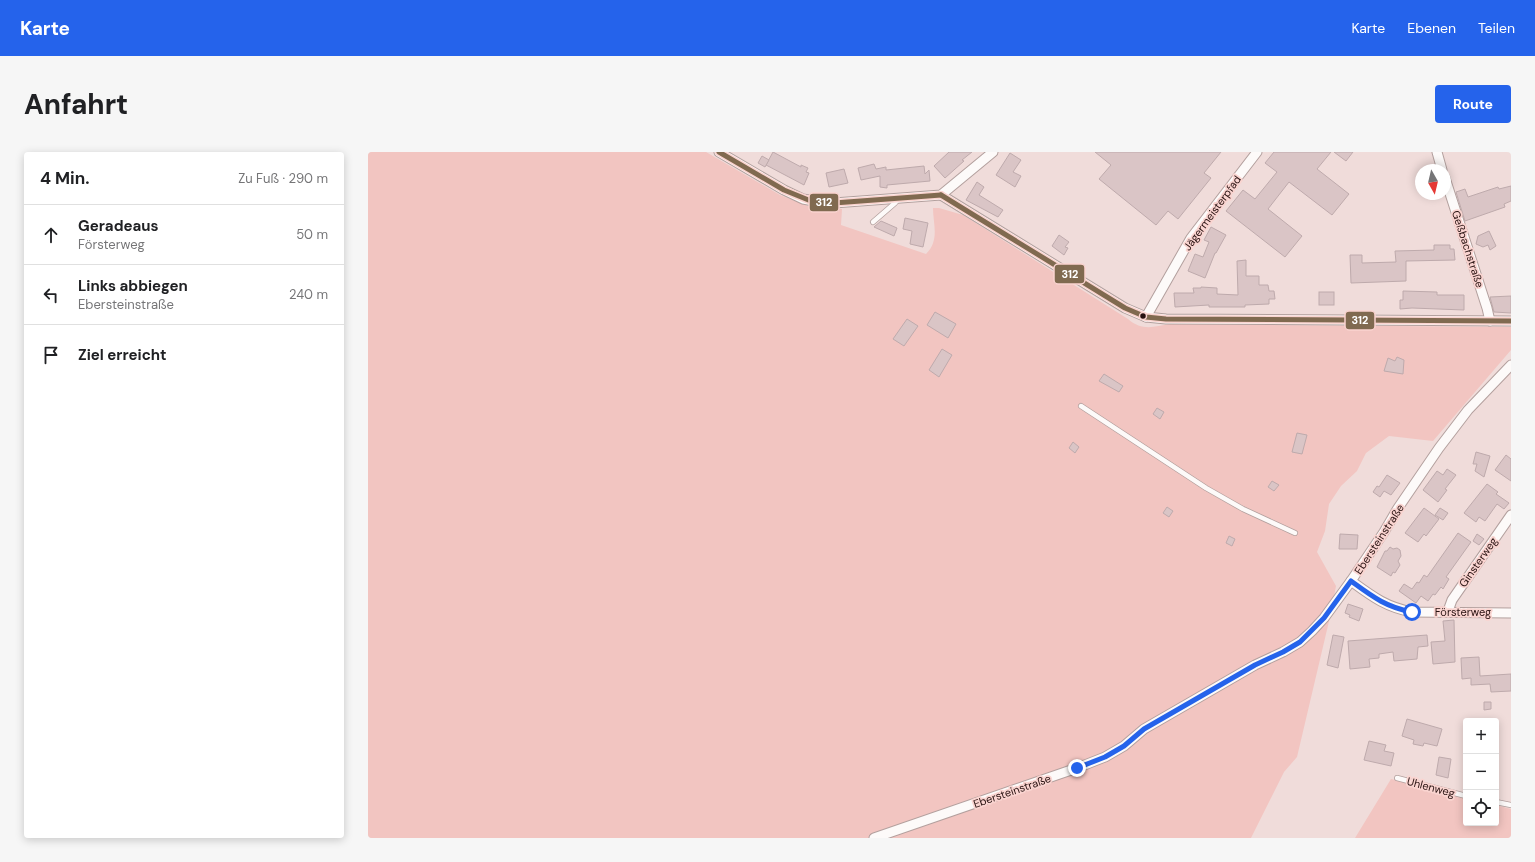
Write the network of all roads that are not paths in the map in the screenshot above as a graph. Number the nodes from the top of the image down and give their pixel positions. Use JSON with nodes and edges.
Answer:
{"nodes":[{"id":1,"x":719,"y":152,"type":"edge"},
{"id":2,"x":993,"y":152,"type":"edge"},
{"id":3,"x":1257,"y":152,"type":"edge"},
{"id":4,"x":1437,"y":152,"type":"edge"},
{"id":5,"x":1440,"y":164,"type":"edge"},
{"id":6,"x":941,"y":195,"type":"junction"},
{"id":7,"x":900,"y":197,"type":"junction"},
{"id":8,"x":1451,"y":197,"type":"edge"},
{"id":9,"x":873,"y":222,"type":"dead end"},
{"id":10,"x":1146,"y":317,"type":"junction"},
{"id":11,"x":1490,"y":321,"type":"junction"},
{"id":12,"x":1511,"y":321,"type":"edge"},
{"id":13,"x":1511,"y":365,"type":"edge"},
{"id":14,"x":1081,"y":406,"type":"dead end"},
{"id":15,"x":1511,"y":515,"type":"edge"},
{"id":16,"x":1295,"y":533,"type":"dead end"},
{"id":17,"x":1351,"y":581,"type":"junction"},
{"id":18,"x":1448,"y":611,"type":"junction"},
{"id":19,"x":1511,"y":613,"type":"edge"},
{"id":20,"x":1396,"y":778,"type":"dead end"},
{"id":21,"x":1463,"y":795,"type":"edge"},
{"id":22,"x":1499,"y":803,"type":"edge"},
{"id":23,"x":1511,"y":805,"type":"edge"},
{"id":24,"x":874,"y":838,"type":"edge"}],
"edges":[{"from":1,"to":7,"type":"street"},
{"from":2,"to":6,"type":"street"},
{"from":3,"to":10,"type":"street","name":"Jägermeisterpfad"},
{"from":4,"to":5,"type":"street"},
{"from":6,"to":7,"type":"street"},
{"from":6,"to":10,"type":"street"},
{"from":7,"to":9,"type":"lane"},
{"from":8,"to":11,"type":"street","name":"Geßbachstraße"},
{"from":10,"to":11,"type":"street"},
{"from":11,"to":12,"type":"street"},
{"from":13,"to":17,"type":"street","name":"Ebersteinstraße"},
{"from":14,"to":16,"type":"lane"},
{"from":15,"to":18,"type":"street","name":"Ginsterweg"},
{"from":17,"to":18,"type":"street","name":"Försterweg"},
{"from":17,"to":24,"type":"street","name":"Ebersteinstraße"},
{"from":18,"to":19,"type":"street","name":"Försterweg"},
{"from":20,"to":21,"type":"lane","name":"Uhlenweg"},
{"from":22,"to":23,"type":"lane"}]}
